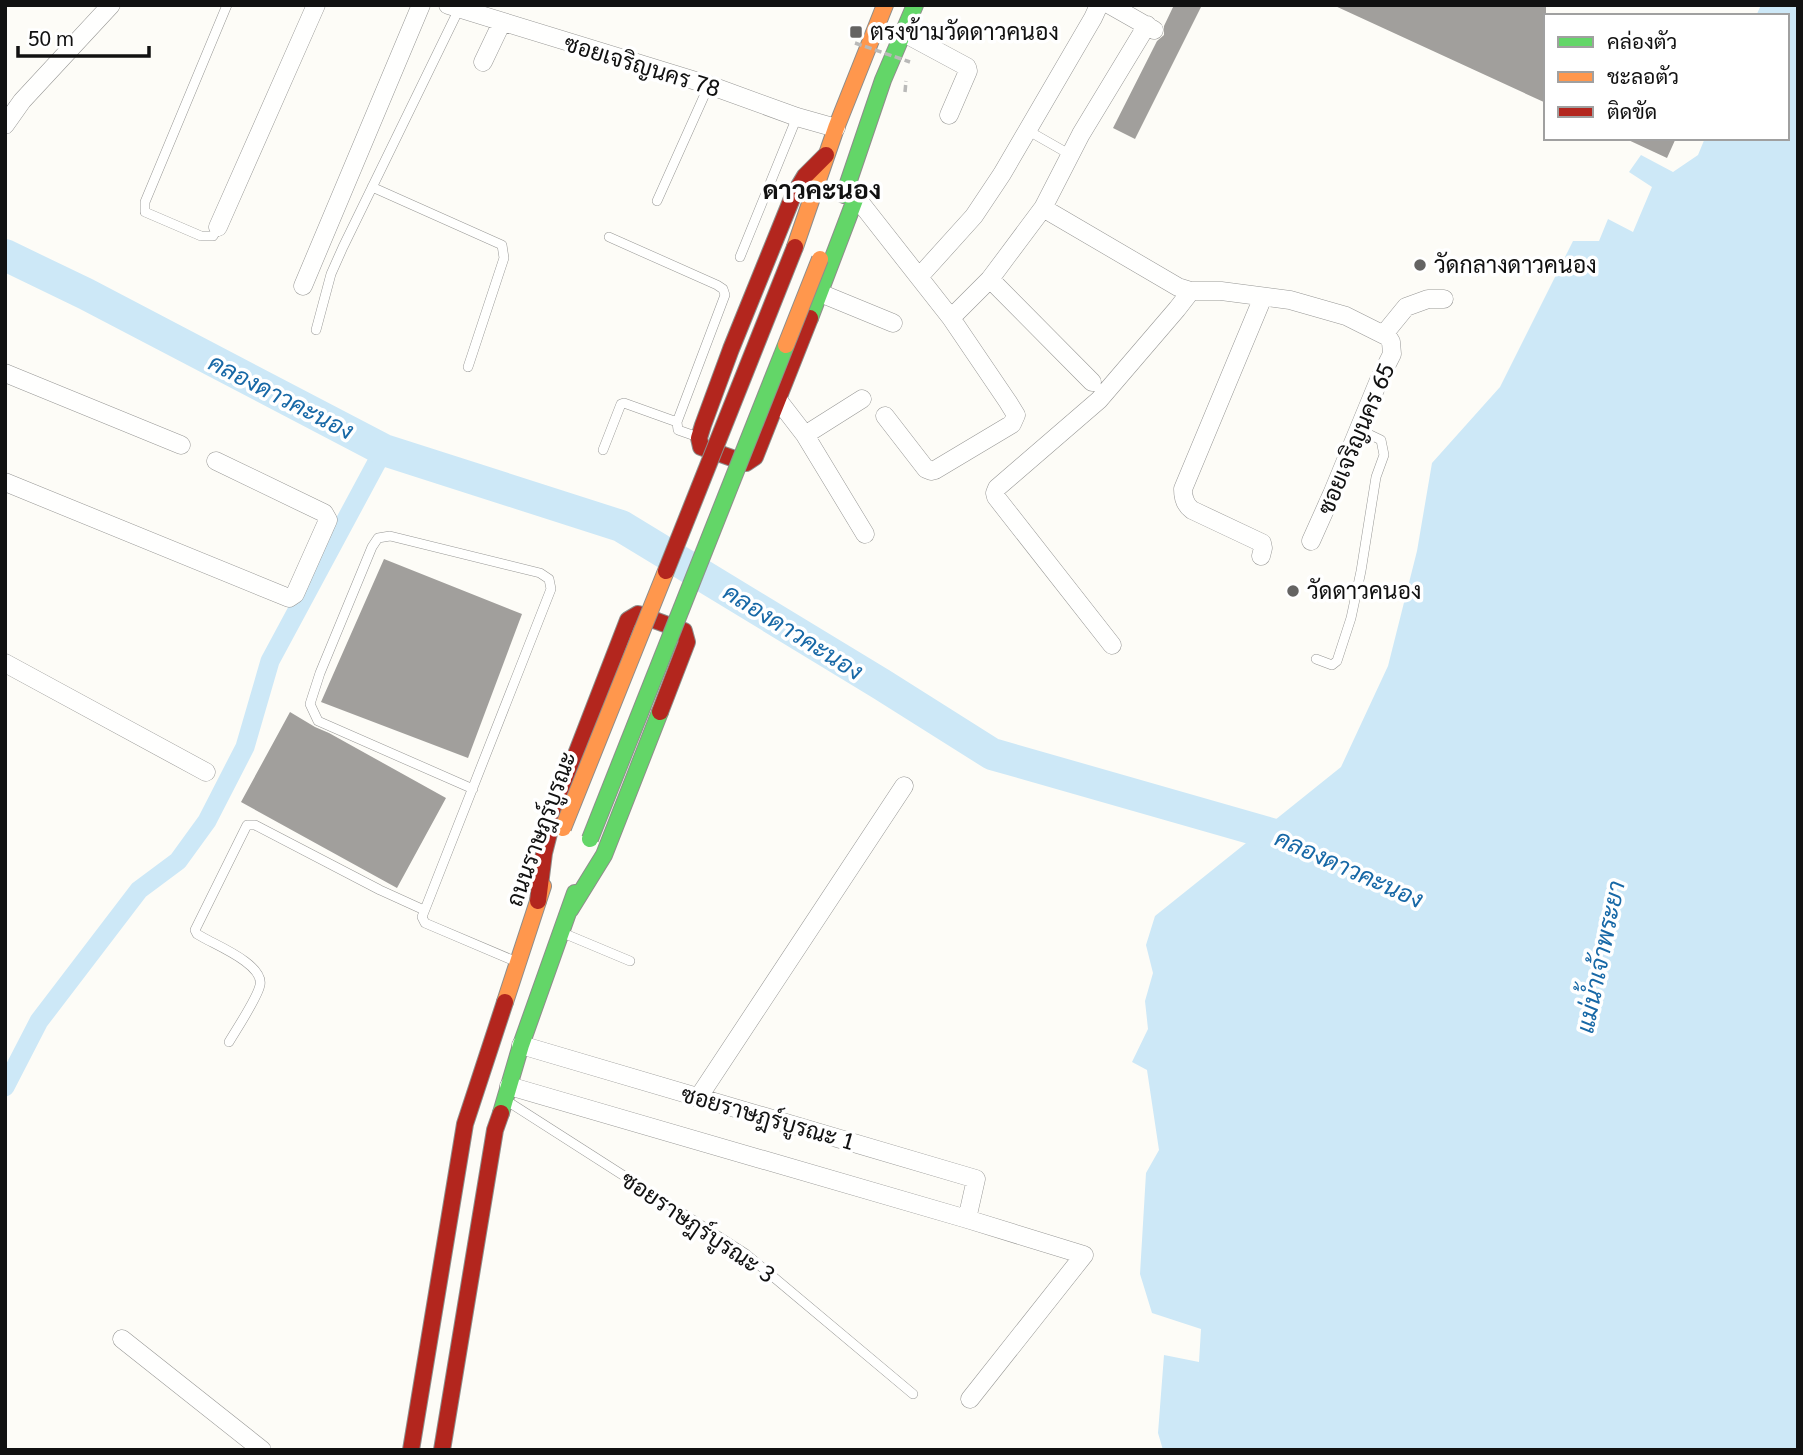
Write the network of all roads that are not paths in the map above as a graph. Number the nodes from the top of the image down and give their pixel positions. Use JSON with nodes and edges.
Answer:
{"nodes":[{"id":1,"x":111,"y":5,"type":"edge"},
{"id":2,"x":227,"y":5,"type":"edge"},
{"id":3,"x":316,"y":5,"type":"edge"},
{"id":4,"x":421,"y":5,"type":"edge"},
{"id":5,"x":885,"y":5,"type":"edge"},
{"id":6,"x":915,"y":5,"type":"edge"},
{"id":7,"x":1099,"y":5,"type":"edge"},
{"id":8,"x":1110,"y":5,"type":"edge"},
{"id":9,"x":462,"y":8,"type":"edge"},
{"id":10,"x":502,"y":22,"type":"junction"},
{"id":11,"x":902,"y":32,"type":"junction"},
{"id":12,"x":484,"y":62,"type":"dead end"},
{"id":13,"x":709,"y":85,"type":"junction"},
{"id":14,"x":949,"y":115,"type":"dead end"},
{"id":15,"x":797,"y":117,"type":"junction"},
{"id":16,"x":5,"y":125,"type":"edge"},
{"id":17,"x":836,"y":128,"type":"junction"},
{"id":18,"x":1027,"y":130,"type":"junction"},
{"id":19,"x":1069,"y":154,"type":"junction"},
{"id":20,"x":826,"y":155,"type":"junction"},
{"id":21,"x":372,"y":187,"type":"junction"},
{"id":22,"x":852,"y":189,"type":"junction"},
{"id":23,"x":657,"y":201,"type":"dead end"},
{"id":24,"x":1042,"y":208,"type":"junction"},
{"id":25,"x":218,"y":227,"type":"joint"},
{"id":26,"x":609,"y":237,"type":"dead end"},
{"id":27,"x":740,"y":257,"type":"dead end"},
{"id":28,"x":919,"y":277,"type":"junction"},
{"id":29,"x":990,"y":279,"type":"junction"},
{"id":30,"x":303,"y":286,"type":"dead end"},
{"id":31,"x":1191,"y":291,"type":"junction"},
{"id":32,"x":820,"y":293,"type":"junction"},
{"id":33,"x":1263,"y":298,"type":"junction"},
{"id":34,"x":1444,"y":299,"type":"dead end"},
{"id":35,"x":951,"y":318,"type":"junction"},
{"id":36,"x":893,"y":323,"type":"dead end"},
{"id":37,"x":316,"y":330,"type":"dead end"},
{"id":38,"x":1384,"y":334,"type":"junction"},
{"id":39,"x":468,"y":367,"type":"dead end"},
{"id":40,"x":5,"y":373,"type":"edge"},
{"id":41,"x":1092,"y":382,"type":"dead end"},
{"id":42,"x":862,"y":399,"type":"dead end"},
{"id":43,"x":778,"y":400,"type":"junction"},
{"id":44,"x":885,"y":415,"type":"dead end"},
{"id":45,"x":677,"y":422,"type":"junction"},
{"id":46,"x":1358,"y":429,"type":"junction"},
{"id":47,"x":805,"y":435,"type":"junction"},
{"id":48,"x":699,"y":438,"type":"junction"},
{"id":49,"x":181,"y":445,"type":"dead end"},
{"id":50,"x":603,"y":450,"type":"dead end"},
{"id":51,"x":216,"y":461,"type":"dead end"},
{"id":52,"x":5,"y":482,"type":"edge"},
{"id":53,"x":865,"y":534,"type":"dead end"},
{"id":54,"x":1311,"y":541,"type":"dead end"},
{"id":55,"x":1261,"y":556,"type":"dead end"},
{"id":56,"x":1112,"y":645,"type":"dead end"},
{"id":57,"x":1316,"y":659,"type":"dead end"},
{"id":58,"x":5,"y":663,"type":"edge"},
{"id":59,"x":206,"y":772,"type":"dead end"},
{"id":60,"x":904,"y":786,"type":"dead end"},
{"id":61,"x":472,"y":789,"type":"junction"},
{"id":62,"x":538,"y":901,"type":"junction"},
{"id":63,"x":424,"y":910,"type":"junction"},
{"id":64,"x":570,"y":910,"type":"junction"},
{"id":65,"x":562,"y":933,"type":"junction"},
{"id":66,"x":630,"y":961,"type":"dead end"},
{"id":67,"x":519,"y":963,"type":"junction"},
{"id":68,"x":229,"y":1042,"type":"dead end"},
{"id":69,"x":521,"y":1045,"type":"junction"},
{"id":70,"x":507,"y":1093,"type":"junction"},
{"id":71,"x":698,"y":1098,"type":"junction"},
{"id":72,"x":967,"y":1219,"type":"junction"},
{"id":73,"x":441,"y":1270,"type":"junction"},
{"id":74,"x":471,"y":1275,"type":"junction"},
{"id":75,"x":122,"y":1339,"type":"dead end"},
{"id":76,"x":912,"y":1394,"type":"dead end"},
{"id":77,"x":970,"y":1399,"type":"dead end"},
{"id":78,"x":262,"y":1450,"type":"edge"},
{"id":79,"x":411,"y":1450,"type":"edge"},
{"id":80,"x":442,"y":1450,"type":"edge"}],
"edges":[{"from":1,"to":16,"type":"street"},
{"from":2,"to":25,"type":"lane"},
{"from":3,"to":25,"type":"street"},
{"from":4,"to":30,"type":"street"},
{"from":5,"to":17,"type":"main road","name":"ถนนราษฎร์บูรณะ"},
{"from":6,"to":11,"type":"main road"},
{"from":7,"to":18,"type":"street"},
{"from":8,"to":19,"type":"street"},
{"from":9,"to":10,"type":"street","name":"ซอยเจริญนคร 78"},
{"from":9,"to":21,"type":"lane"},
{"from":10,"to":12,"type":"street"},
{"from":10,"to":13,"type":"street","name":"ซอยเจริญนคร 78"},
{"from":11,"to":14,"type":"street"},
{"from":11,"to":22,"type":"main road"},
{"from":13,"to":15,"type":"street","name":"ซอยเจริญนคร 78"},
{"from":13,"to":23,"type":"lane"},
{"from":15,"to":17,"type":"street","name":"ซอยเจริญนคร 78"},
{"from":15,"to":27,"type":"lane"},
{"from":17,"to":20,"type":"main road","name":"ถนนราษฎร์บูรณะ"},
{"from":18,"to":19,"type":"lane"},
{"from":18,"to":28,"type":"street"},
{"from":19,"to":24,"type":"street"},
{"from":20,"to":48,"type":"main road"},
{"from":20,"to":62,"type":"main road","name":"ถนนราษฎร์บูรณะ","bridge":true},
{"from":21,"to":37,"type":"lane"},
{"from":21,"to":39,"type":"lane"},
{"from":22,"to":28,"type":"street"},
{"from":22,"to":32,"type":"main road"},
{"from":22,"to":64,"type":"main road","bridge":true},
{"from":24,"to":29,"type":"street"},
{"from":24,"to":31,"type":"street","name":"ซอยเจริญนคร 65"},
{"from":26,"to":45,"type":"lane"},
{"from":28,"to":35,"type":"street"},
{"from":29,"to":35,"type":"street"},
{"from":29,"to":41,"type":"street"},
{"from":31,"to":33,"type":"street","name":"ซอยเจริญนคร 65"},
{"from":31,"to":56,"type":"street"},
{"from":32,"to":36,"type":"street"},
{"from":32,"to":43,"type":"main road"},
{"from":33,"to":38,"type":"street","name":"ซอยเจริญนคร 65"},
{"from":33,"to":55,"type":"street"},
{"from":34,"to":38,"type":"street"},
{"from":35,"to":44,"type":"street"},
{"from":38,"to":46,"type":"street","name":"ซอยเจริญนคร 65"},
{"from":40,"to":49,"type":"street"},
{"from":42,"to":47,"type":"street"},
{"from":43,"to":47,"type":"street"},
{"from":43,"to":48,"type":"main road"},
{"from":45,"to":48,"type":"lane"},
{"from":45,"to":50,"type":"lane"},
{"from":46,"to":54,"type":"street","name":"ซอยเจริญนคร 65"},
{"from":46,"to":57,"type":"lane"},
{"from":47,"to":53,"type":"street"},
{"from":51,"to":52,"type":"street"},
{"from":58,"to":59,"type":"street"},
{"from":60,"to":71,"type":"street"},
{"from":61,"to":61,"type":"lane"},
{"from":61,"to":63,"type":"lane"},
{"from":62,"to":64,"type":"main road"},
{"from":62,"to":67,"type":"main road","name":"ถนนราษฎร์บูรณะ"},
{"from":63,"to":67,"type":"lane"},
{"from":63,"to":68,"type":"lane"},
{"from":64,"to":65,"type":"main road"},
{"from":65,"to":66,"type":"lane"},
{"from":65,"to":69,"type":"main road"},
{"from":67,"to":73,"type":"main road","name":"ถนนราษฎร์บูรณะ"},
{"from":69,"to":70,"type":"main road"},
{"from":69,"to":71,"type":"street","name":"ซอยราษฎร์บูรณะ 1"},
{"from":70,"to":72,"type":"street","name":"ซอยราษฎร์บูรณะ 1"},
{"from":70,"to":74,"type":"main road"},
{"from":70,"to":76,"type":"lane","name":"ซอยราษฎร์บูรณะ 3"},
{"from":71,"to":72,"type":"street","name":"ซอยราษฎร์บูรณะ 1"},
{"from":72,"to":77,"type":"street","name":"ซอยราษฎร์บูรณะ 1"},
{"from":73,"to":74,"type":"main road"},
{"from":73,"to":79,"type":"main road","name":"ถนนราษฎร์บูรณะ"},
{"from":74,"to":80,"type":"main road"},
{"from":75,"to":78,"type":"street"}]}
